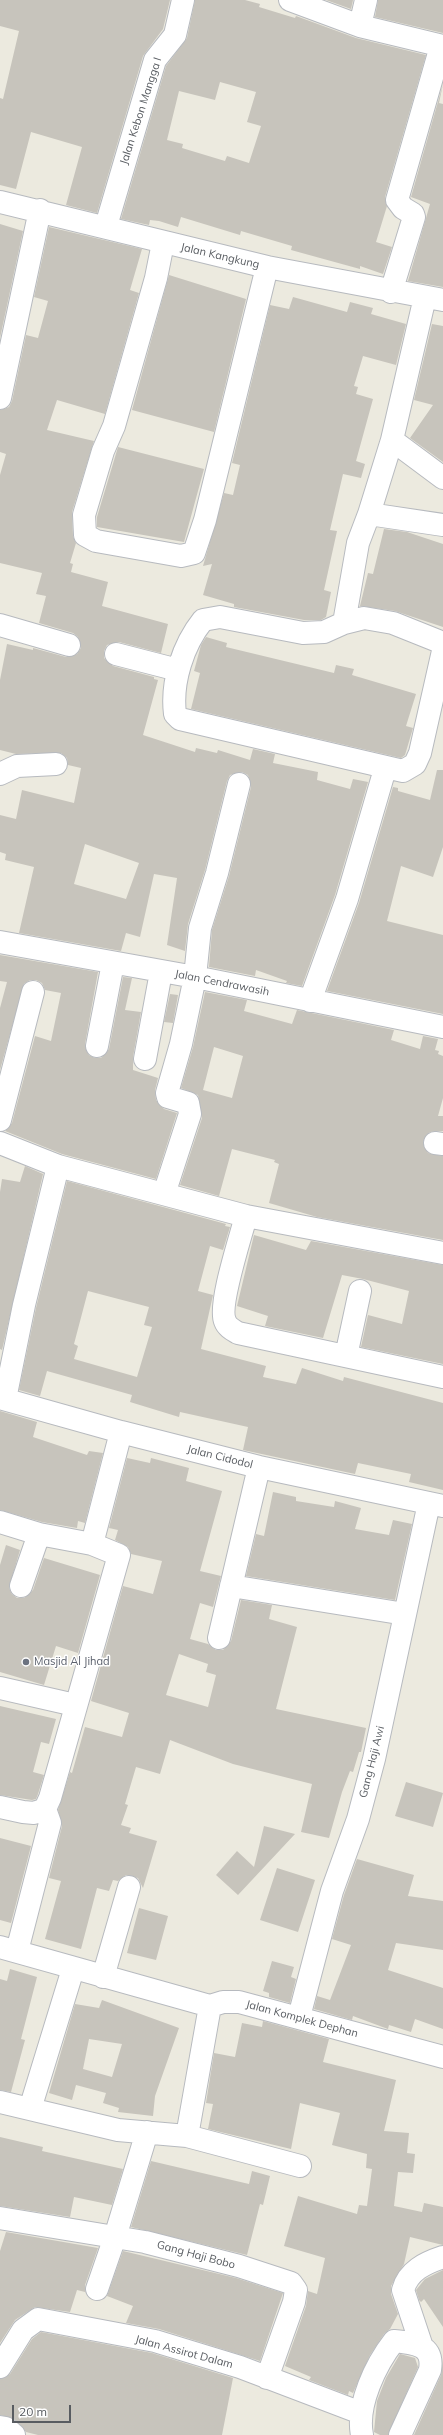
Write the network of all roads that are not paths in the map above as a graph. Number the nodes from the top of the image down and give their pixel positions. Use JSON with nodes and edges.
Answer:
{"nodes":[{"id":1,"x":183,"y":0,"type":"edge"},
{"id":2,"x":290,"y":0,"type":"edge"},
{"id":3,"x":366,"y":0,"type":"edge"},
{"id":4,"x":360,"y":26,"type":"junction"},
{"id":5,"x":442,"y":46,"type":"edge"},
{"id":6,"x":0,"y":202,"type":"edge"},
{"id":7,"x":40,"y":210,"type":"junction"},
{"id":8,"x":106,"y":226,"type":"junction"},
{"id":9,"x":163,"y":243,"type":"junction"},
{"id":10,"x":267,"y":267,"type":"junction"},
{"id":11,"x":391,"y":292,"type":"junction"},
{"id":12,"x":434,"y":298,"type":"edge"},
{"id":13,"x":0,"y":398,"type":"edge"},
{"id":14,"x":392,"y":440,"type":"junction"},
{"id":15,"x":443,"y":478,"type":"edge"},
{"id":16,"x":369,"y":514,"type":"junction"},
{"id":17,"x":443,"y":525,"type":"edge"},
{"id":18,"x":344,"y":623,"type":"junction"},
{"id":19,"x":0,"y":625,"type":"edge"},
{"id":20,"x":69,"y":644,"type":"dead end"},
{"id":21,"x":443,"y":645,"type":"edge"},
{"id":22,"x":443,"y":651,"type":"edge"},
{"id":23,"x":116,"y":654,"type":"dead end"},
{"id":24,"x":178,"y":670,"type":"junction"},
{"id":25,"x":56,"y":764,"type":"dead end"},
{"id":26,"x":386,"y":768,"type":"junction"},
{"id":27,"x":0,"y":774,"type":"edge"},
{"id":28,"x":239,"y":784,"type":"dead end"},
{"id":29,"x":0,"y":942,"type":"edge"},
{"id":30,"x":113,"y":963,"type":"junction"},
{"id":31,"x":161,"y":972,"type":"junction"},
{"id":32,"x":195,"y":977,"type":"junction"},
{"id":33,"x":33,"y":992,"type":"dead end"},
{"id":34,"x":310,"y":1001,"type":"junction"},
{"id":35,"x":443,"y":1027,"type":"edge"},
{"id":36,"x":97,"y":1046,"type":"dead end"},
{"id":37,"x":145,"y":1059,"type":"dead end"},
{"id":38,"x":0,"y":1120,"type":"edge"},
{"id":39,"x":0,"y":1143,"type":"edge"},
{"id":40,"x":58,"y":1166,"type":"junction"},
{"id":41,"x":164,"y":1194,"type":"junction"},
{"id":42,"x":246,"y":1216,"type":"junction"},
{"id":43,"x":443,"y":1253,"type":"edge"},
{"id":44,"x":360,"y":1291,"type":"dead end"},
{"id":45,"x":346,"y":1356,"type":"junction"},
{"id":46,"x":443,"y":1377,"type":"edge"},
{"id":47,"x":3,"y":1398,"type":"edge"},
{"id":48,"x":121,"y":1432,"type":"junction"},
{"id":49,"x":259,"y":1467,"type":"junction"},
{"id":50,"x":436,"y":1504,"type":"edge"},
{"id":51,"x":0,"y":1522,"type":"edge"},
{"id":52,"x":39,"y":1534,"type":"junction"},
{"id":53,"x":92,"y":1544,"type":"junction"},
{"id":54,"x":21,"y":1586,"type":"dead end"},
{"id":55,"x":231,"y":1586,"type":"junction"},
{"id":56,"x":405,"y":1614,"type":"junction"},
{"id":57,"x":219,"y":1638,"type":"dead end"},
{"id":58,"x":0,"y":1688,"type":"edge"},
{"id":59,"x":75,"y":1705,"type":"junction"},
{"id":60,"x":0,"y":1807,"type":"edge"},
{"id":61,"x":45,"y":1809,"type":"junction"},
{"id":62,"x":129,"y":1887,"type":"dead end"},
{"id":63,"x":8,"y":1949,"type":"edge"},
{"id":64,"x":73,"y":1969,"type":"junction"},
{"id":65,"x":103,"y":1977,"type":"junction"},
{"id":66,"x":210,"y":2006,"type":"junction"},
{"id":67,"x":299,"y":2017,"type":"junction"},
{"id":68,"x":443,"y":2057,"type":"edge"},
{"id":69,"x":0,"y":2102,"type":"edge"},
{"id":70,"x":30,"y":2109,"type":"junction"},
{"id":71,"x":147,"y":2132,"type":"junction"},
{"id":72,"x":187,"y":2136,"type":"junction"},
{"id":73,"x":300,"y":2166,"type":"dead end"},
{"id":74,"x":0,"y":2218,"type":"edge"},
{"id":75,"x":116,"y":2237,"type":"junction"},
{"id":76,"x":443,"y":2257,"type":"edge"},
{"id":77,"x":97,"y":2289,"type":"dead end"},
{"id":78,"x":422,"y":2347,"type":"junction"},
{"id":79,"x":0,"y":2367,"type":"edge"},
{"id":80,"x":267,"y":2378,"type":"junction"},
{"id":81,"x":361,"y":2413,"type":"junction"},
{"id":82,"x":0,"y":2427,"type":"edge"},
{"id":83,"x":14,"y":2435,"type":"edge"},
{"id":84,"x":362,"y":2435,"type":"edge"},
{"id":85,"x":400,"y":2435,"type":"edge"}],
"edges":[{"from":1,"to":8,"type":"street","name":"Jalan Kebon Mangga I"},
{"from":2,"to":4,"type":"street"},
{"from":3,"to":4,"type":"street"},
{"from":4,"to":5,"type":"street"},
{"from":5,"to":11,"type":"street"},
{"from":6,"to":7,"type":"street","name":"Jalan Kangkung"},
{"from":7,"to":8,"type":"street","name":"Jalan Kangkung"},
{"from":7,"to":13,"type":"street"},
{"from":8,"to":9,"type":"street","name":"Jalan Kangkung"},
{"from":9,"to":10,"type":"street","name":"Jalan Kangkung"},
{"from":9,"to":10,"type":"street"},
{"from":10,"to":11,"type":"street","name":"Jalan Kangkung"},
{"from":11,"to":12,"type":"street","name":"Jalan Kangkung"},
{"from":12,"to":14,"type":"street"},
{"from":14,"to":15,"type":"street"},
{"from":14,"to":16,"type":"street"},
{"from":16,"to":17,"type":"street"},
{"from":16,"to":18,"type":"street"},
{"from":18,"to":21,"type":"street"},
{"from":18,"to":24,"type":"street"},
{"from":19,"to":20,"type":"street"},
{"from":22,"to":26,"type":"street"},
{"from":23,"to":24,"type":"street"},
{"from":24,"to":26,"type":"street"},
{"from":25,"to":27,"type":"street"},
{"from":26,"to":34,"type":"street"},
{"from":28,"to":32,"type":"street"},
{"from":29,"to":30,"type":"street","name":"Jalan Cendrawasih"},
{"from":30,"to":31,"type":"street","name":"Jalan Cendrawasih"},
{"from":30,"to":36,"type":"street"},
{"from":31,"to":32,"type":"street","name":"Jalan Cendrawasih"},
{"from":31,"to":37,"type":"street"},
{"from":32,"to":34,"type":"street","name":"Jalan Cendrawasih"},
{"from":32,"to":41,"type":"street"},
{"from":33,"to":38,"type":"street"},
{"from":34,"to":35,"type":"street","name":"Jalan Cendrawasih"},
{"from":39,"to":40,"type":"street"},
{"from":40,"to":41,"type":"street"},
{"from":40,"to":47,"type":"street"},
{"from":41,"to":42,"type":"street"},
{"from":42,"to":43,"type":"street"},
{"from":42,"to":45,"type":"street"},
{"from":44,"to":45,"type":"street"},
{"from":45,"to":46,"type":"street"},
{"from":47,"to":48,"type":"street","name":"Jalan Cidodol"},
{"from":48,"to":49,"type":"street","name":"Jalan Cidodol"},
{"from":48,"to":53,"type":"street"},
{"from":49,"to":50,"type":"street","name":"Jalan Cidodol"},
{"from":49,"to":55,"type":"street"},
{"from":50,"to":56,"type":"street","name":"Gang Haji Awi"},
{"from":51,"to":52,"type":"street"},
{"from":52,"to":53,"type":"street"},
{"from":52,"to":54,"type":"street"},
{"from":53,"to":59,"type":"street"},
{"from":55,"to":56,"type":"street"},
{"from":55,"to":57,"type":"street"},
{"from":56,"to":67,"type":"street","name":"Gang Haji Awi"},
{"from":58,"to":59,"type":"street"},
{"from":59,"to":61,"type":"street"},
{"from":60,"to":61,"type":"street"},
{"from":61,"to":63,"type":"street"},
{"from":62,"to":65,"type":"street"},
{"from":63,"to":64,"type":"street"},
{"from":64,"to":65,"type":"street"},
{"from":64,"to":70,"type":"street"},
{"from":65,"to":66,"type":"street"},
{"from":66,"to":67,"type":"street","name":"Jalan Komplek Dephan"},
{"from":66,"to":72,"type":"street"},
{"from":67,"to":68,"type":"street","name":"Jalan Komplek Dephan"},
{"from":69,"to":70,"type":"street"},
{"from":70,"to":71,"type":"street"},
{"from":71,"to":72,"type":"street"},
{"from":71,"to":75,"type":"street"},
{"from":72,"to":73,"type":"street"},
{"from":74,"to":75,"type":"street","name":"Gang Haji Bobo"},
{"from":75,"to":77,"type":"street"},
{"from":75,"to":80,"type":"street","name":"Gang Haji Bobo"},
{"from":76,"to":78,"type":"street"},
{"from":78,"to":81,"type":"street"},
{"from":78,"to":85,"type":"street"},
{"from":79,"to":80,"type":"street","name":"Jalan Assirot Dalam"},
{"from":80,"to":81,"type":"street","name":"Jalan Assirot Dalam"},
{"from":81,"to":84,"type":"street"},
{"from":82,"to":83,"type":"street"}]}
